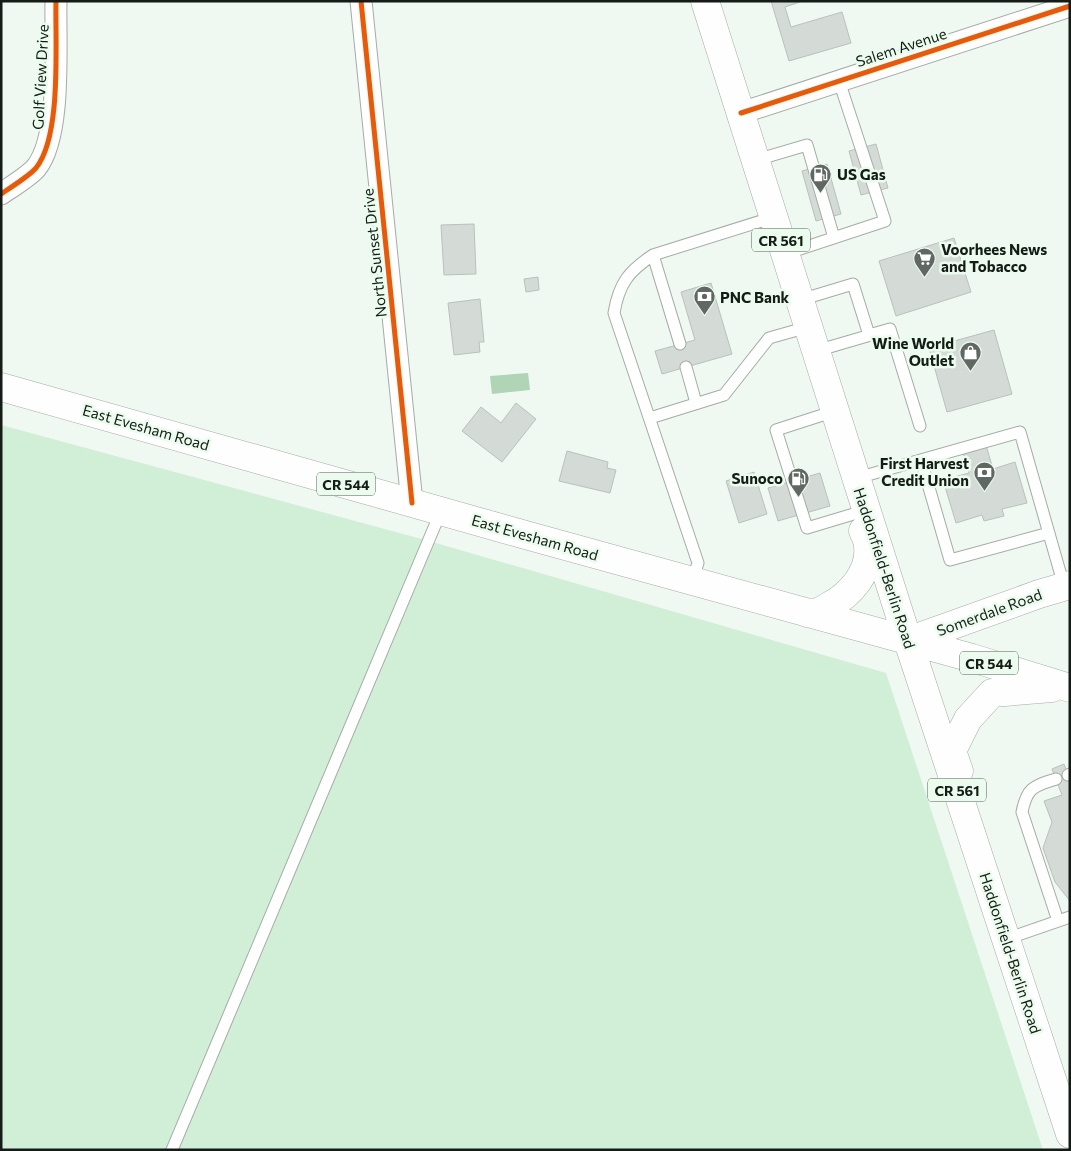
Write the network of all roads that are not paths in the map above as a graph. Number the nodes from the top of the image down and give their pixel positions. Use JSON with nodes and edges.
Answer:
{"nodes":[{"id":1,"x":56,"y":1,"type":"edge"},
{"id":2,"x":361,"y":1,"type":"edge"},
{"id":3,"x":704,"y":1,"type":"edge"},
{"id":4,"x":1070,"y":6,"type":"edge"},
{"id":5,"x":839,"y":81,"type":"junction"},
{"id":6,"x":741,"y":112,"type":"junction"},
{"id":7,"x":756,"y":160,"type":"junction"},
{"id":8,"x":1,"y":194,"type":"edge"},
{"id":9,"x":774,"y":218,"type":"junction"},
{"id":10,"x":834,"y":238,"type":"junction"},
{"id":11,"x":785,"y":254,"type":"junction"},
{"id":12,"x":654,"y":255,"type":"junction"},
{"id":13,"x":800,"y":300,"type":"junction"},
{"id":14,"x":890,"y":329,"type":"junction"},
{"id":15,"x":812,"y":339,"type":"junction"},
{"id":16,"x":680,"y":344,"type":"dead end"},
{"id":17,"x":686,"y":368,"type":"dead end"},
{"id":18,"x":1,"y":386,"type":"edge"},
{"id":19,"x":696,"y":404,"type":"junction"},
{"id":20,"x":835,"y":411,"type":"junction"},
{"id":21,"x":650,"y":418,"type":"junction"},
{"id":22,"x":920,"y":426,"type":"dead end"},
{"id":23,"x":922,"y":460,"type":"junction"},
{"id":24,"x":857,"y":478,"type":"junction"},
{"id":25,"x":412,"y":503,"type":"junction"},
{"id":26,"x":441,"y":511,"type":"junction"},
{"id":27,"x":868,"y":515,"type":"junction"},
{"id":28,"x":1049,"y":533,"type":"junction"},
{"id":29,"x":692,"y":581,"type":"junction"},
{"id":30,"x":1067,"y":585,"type":"edge"},
{"id":31,"x":807,"y":613,"type":"junction"},
{"id":32,"x":908,"y":641,"type":"junction"},
{"id":33,"x":1069,"y":687,"type":"edge"},
{"id":34,"x":1056,"y":779,"type":"dead end"},
{"id":35,"x":954,"y":782,"type":"junction"},
{"id":36,"x":1070,"y":917,"type":"edge"},
{"id":37,"x":1058,"y":921,"type":"junction"},
{"id":38,"x":1006,"y":939,"type":"junction"},
{"id":39,"x":1070,"y":1134,"type":"edge"},
{"id":40,"x":172,"y":1150,"type":"edge"}],
"edges":[{"from":1,"to":8,"type":"street","name":"Golf View Drive"},
{"from":2,"to":25,"type":"street","name":"North Sunset Drive"},
{"from":3,"to":6,"type":"main road","name":"Haddonfield-Berlin Road","number":"CR 561"},
{"from":4,"to":5,"type":"street","name":"Salem Avenue"},
{"from":5,"to":6,"type":"street","name":"Salem Avenue"},
{"from":5,"to":10,"type":"lane"},
{"from":6,"to":7,"type":"main road","name":"Haddonfield-Berlin Road","number":"CR 561"},
{"from":7,"to":9,"type":"main road","name":"Haddonfield-Berlin Road","number":"CR 561"},
{"from":7,"to":10,"type":"lane"},
{"from":9,"to":11,"type":"main road","name":"Haddonfield-Berlin Road","number":"CR 561"},
{"from":9,"to":12,"type":"lane"},
{"from":10,"to":11,"type":"lane"},
{"from":11,"to":13,"type":"main road","name":"Haddonfield-Berlin Road","number":"CR 561"},
{"from":12,"to":16,"type":"lane"},
{"from":12,"to":21,"type":"lane"},
{"from":13,"to":14,"type":"lane"},
{"from":13,"to":15,"type":"main road","name":"Haddonfield-Berlin Road","number":"CR 561"},
{"from":14,"to":15,"type":"lane"},
{"from":14,"to":22,"type":"lane"},
{"from":15,"to":19,"type":"lane"},
{"from":15,"to":20,"type":"main road","name":"Haddonfield-Berlin Road","number":"CR 561"},
{"from":17,"to":19,"type":"lane"},
{"from":18,"to":25,"type":"main road","name":"East Evesham Road","number":"CR 544"},
{"from":19,"to":21,"type":"lane"},
{"from":20,"to":24,"type":"main road","name":"Haddonfield-Berlin Road","number":"CR 561"},
{"from":20,"to":27,"type":"lane"},
{"from":21,"to":29,"type":"lane"},
{"from":23,"to":24,"type":"lane"},
{"from":23,"to":28,"type":"lane"},
{"from":23,"to":28,"type":"lane"},
{"from":24,"to":27,"type":"main road","name":"Haddonfield-Berlin Road","number":"CR 561"},
{"from":25,"to":26,"type":"main road","name":"East Evesham Road","number":"CR 544"},
{"from":26,"to":29,"type":"main road","name":"East Evesham Road","number":"CR 544"},
{"from":26,"to":40,"type":"lane"},
{"from":27,"to":31,"type":"main road"},
{"from":27,"to":32,"type":"main road","name":"Haddonfield-Berlin Road","number":"CR 561"},
{"from":28,"to":30,"type":"lane"},
{"from":29,"to":31,"type":"main road","name":"East Evesham Road","number":"CR 544"},
{"from":30,"to":32,"type":"main road","name":"Somerdale Road"},
{"from":31,"to":32,"type":"main road","name":"East Evesham Road","number":"CR 544"},
{"from":32,"to":33,"type":"main road","name":"East Evesham Road","number":"CR 544"},
{"from":32,"to":35,"type":"main road","name":"Haddonfield-Berlin Road","number":"CR 561"},
{"from":33,"to":35,"type":"main road"},
{"from":34,"to":37,"type":"lane"},
{"from":35,"to":38,"type":"main road","name":"Haddonfield-Berlin Road","number":"CR 561"},
{"from":36,"to":37,"type":"lane"},
{"from":37,"to":38,"type":"lane"},
{"from":38,"to":39,"type":"main road","name":"Haddonfield-Berlin Road","number":"CR 561"}]}
